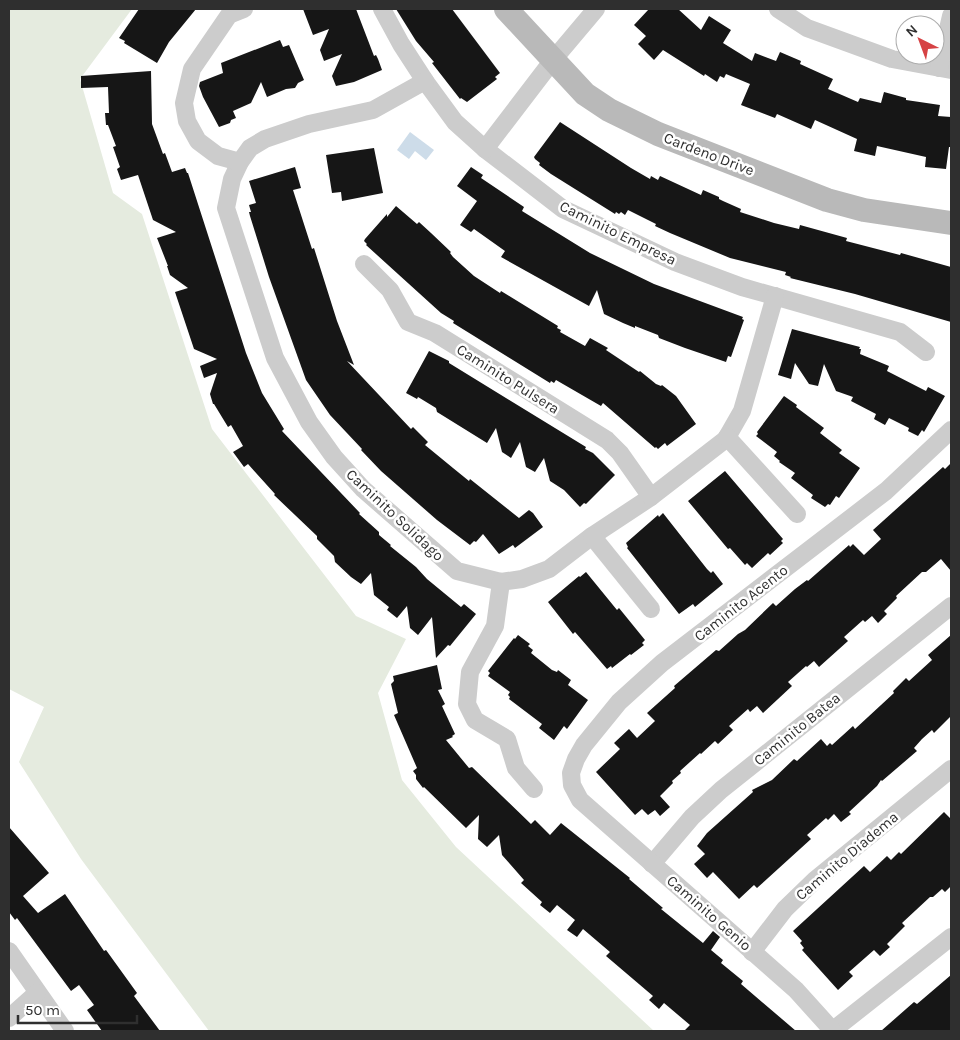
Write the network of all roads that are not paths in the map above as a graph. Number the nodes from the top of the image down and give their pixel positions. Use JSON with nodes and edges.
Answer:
{"nodes":[{"id":1,"x":244,"y":9,"type":"edge"},
{"id":2,"x":382,"y":9,"type":"edge"},
{"id":3,"x":506,"y":9,"type":"edge"},
{"id":4,"x":596,"y":9,"type":"edge"},
{"id":5,"x":778,"y":9,"type":"edge"},
{"id":6,"x":951,"y":16,"type":"edge"},
{"id":7,"x":553,"y":60,"type":"junction"},
{"id":8,"x":945,"y":69,"type":"edge"},
{"id":9,"x":425,"y":81,"type":"junction"},
{"id":10,"x":484,"y":149,"type":"junction"},
{"id":11,"x":240,"y":162,"type":"junction"},
{"id":12,"x":951,"y":223,"type":"edge"},
{"id":13,"x":364,"y":264,"type":"dead end"},
{"id":14,"x":775,"y":296,"type":"junction"},
{"id":15,"x":926,"y":352,"type":"dead end"},
{"id":16,"x":951,"y":430,"type":"edge"},
{"id":17,"x":728,"y":437,"type":"junction"},
{"id":18,"x":651,"y":497,"type":"junction"},
{"id":19,"x":797,"y":514,"type":"dead end"},
{"id":20,"x":592,"y":536,"type":"junction"},
{"id":21,"x":501,"y":582,"type":"junction"},
{"id":22,"x":951,"y":606,"type":"edge"},
{"id":23,"x":652,"y":609,"type":"dead end"},
{"id":24,"x":951,"y":770,"type":"edge"},
{"id":25,"x":534,"y":789,"type":"dead end"},
{"id":26,"x":580,"y":800,"type":"joint"},
{"id":27,"x":652,"y":864,"type":"junction"},
{"id":28,"x":951,"y":937,"type":"edge"},
{"id":29,"x":9,"y":951,"type":"edge"},
{"id":30,"x":752,"y":952,"type":"junction"},
{"id":31,"x":37,"y":993,"type":"junction"},
{"id":32,"x":9,"y":1018,"type":"edge"},
{"id":33,"x":65,"y":1031,"type":"edge"},
{"id":34,"x":833,"y":1031,"type":"edge"}],
"edges":[{"from":1,"to":11,"type":"street"},
{"from":2,"to":9,"type":"street","name":"Caminito Empresa"},
{"from":3,"to":7,"type":"street","name":"Cardeno Drive"},
{"from":4,"to":7,"type":"street"},
{"from":5,"to":8,"type":"street"},
{"from":6,"to":8,"type":"street"},
{"from":7,"to":10,"type":"street"},
{"from":7,"to":12,"type":"street","name":"Cardeno Drive"},
{"from":9,"to":10,"type":"street","name":"Caminito Empresa"},
{"from":9,"to":11,"type":"street","name":"Caminito Solidago"},
{"from":10,"to":14,"type":"street","name":"Caminito Empresa"},
{"from":11,"to":21,"type":"street","name":"Caminito Solidago"},
{"from":13,"to":18,"type":"street","name":"Caminito Pulsera"},
{"from":14,"to":15,"type":"street","name":"Caminito Empresa"},
{"from":14,"to":17,"type":"street","name":"Caminito Solidago"},
{"from":16,"to":26,"type":"street","name":"Caminito Acento"},
{"from":17,"to":18,"type":"street","name":"Caminito Solidago"},
{"from":17,"to":19,"type":"street"},
{"from":18,"to":20,"type":"street","name":"Caminito Solidago"},
{"from":20,"to":21,"type":"street","name":"Caminito Solidago"},
{"from":20,"to":23,"type":"street"},
{"from":21,"to":25,"type":"street"},
{"from":22,"to":27,"type":"street","name":"Caminito Batea"},
{"from":24,"to":30,"type":"street","name":"Caminito Diadema"},
{"from":26,"to":27,"type":"street","name":"Caminito Genio"},
{"from":27,"to":30,"type":"street","name":"Caminito Genio"},
{"from":28,"to":34,"type":"street"},
{"from":29,"to":31,"type":"street"},
{"from":30,"to":34,"type":"street","name":"Caminito Genio"},
{"from":31,"to":32,"type":"street"},
{"from":31,"to":33,"type":"street"}]}
